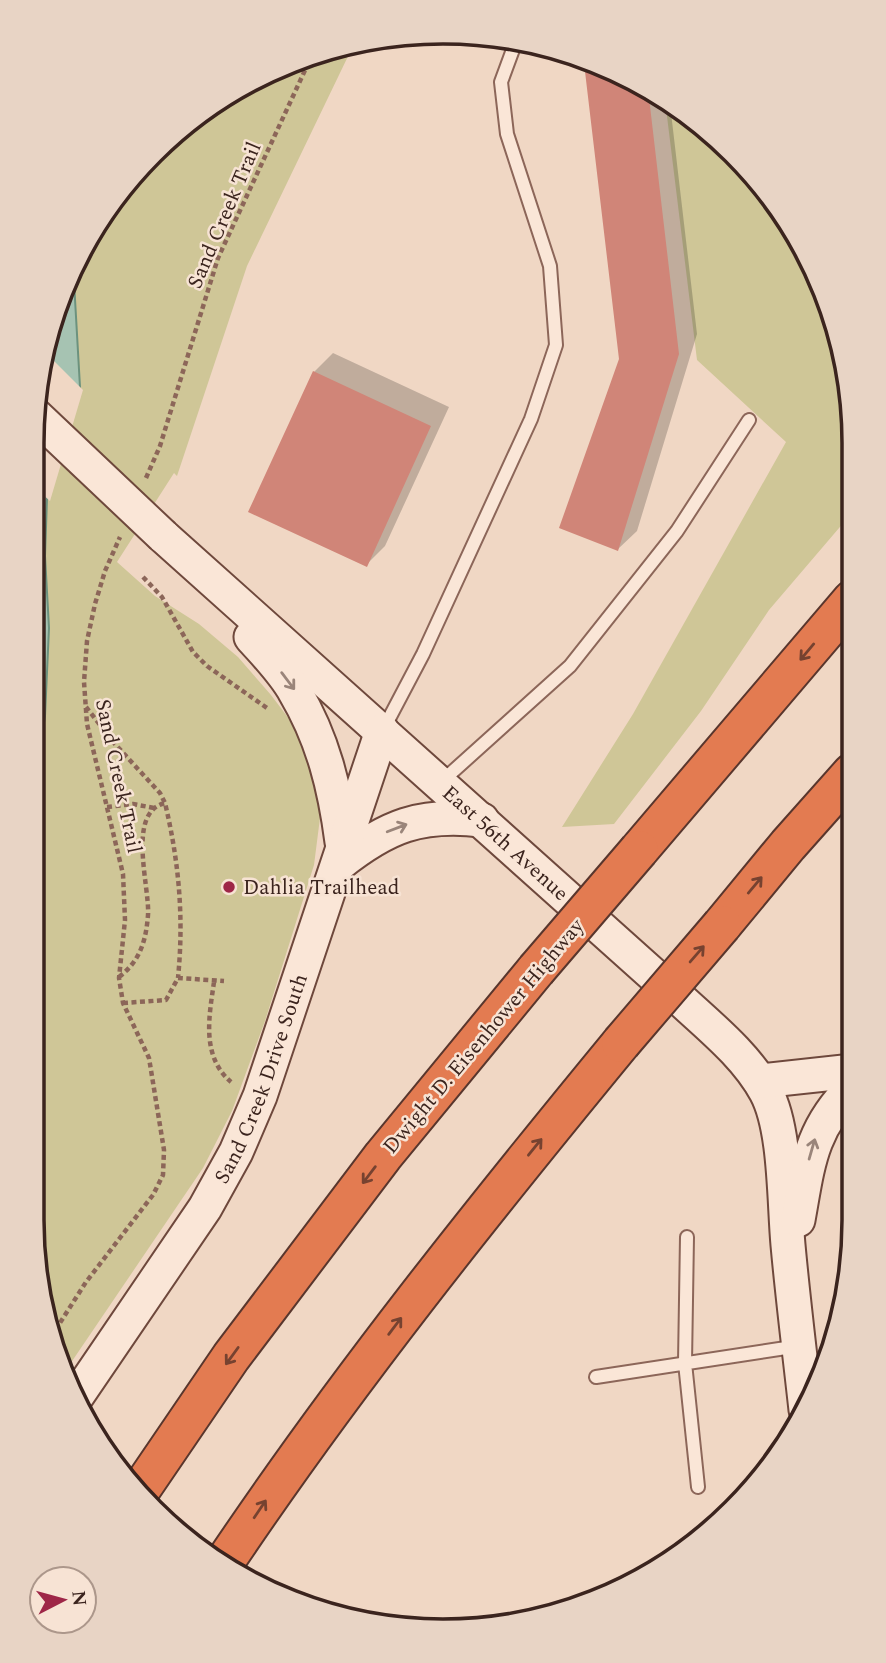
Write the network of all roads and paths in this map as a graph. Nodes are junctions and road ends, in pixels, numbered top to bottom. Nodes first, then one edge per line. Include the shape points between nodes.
1 (513, 50) edge
2 (306, 68) edge
3 (748, 420) dead end
4 (45, 424) edge
5 (143, 484) dead end
6 (121, 534) dead end
7 (163, 536) junction
8 (143, 576) dead end
9 (842, 612) edge
10 (86, 707) junction
11 (272, 712) dead end
12 (383, 730) junction
13 (440, 783) junction
14 (842, 784) edge
15 (165, 803) junction
16 (842, 804) edge
17 (107, 807) junction
18 (154, 808) junction
19 (482, 820) junction
20 (788, 845) junction
21 (341, 858) junction
22 (119, 978) junction
23 (178, 978) junction
24 (224, 981) dead end
25 (214, 982) junction
26 (123, 1003) junction
27 (842, 1072) edge
28 (760, 1081) junction
29 (239, 1087) dead end
30 (842, 1099) edge
31 (687, 1237) dead end
32 (790, 1264) junction
33 (58, 1326) edge
34 (799, 1346) junction
35 (685, 1363) junction
36 (596, 1377) dead end
37 (82, 1389) edge
38 (804, 1391) edge
39 (144, 1484) edge
40 (698, 1487) dead end
41 (228, 1557) edge

1 - 12 lane via 501,82 507,134 550,266 555,345 531,419
2 - 5 path, Sand Creek Trail via 218,258 160,446
3 - 13 lane via 677,531 570,666
4 - 7 main road, East 56th Avenue, bridge
6 - 10 path, Sand Creek Trail via 105,571 87,641
7 - 12 main road, East 56th Avenue
7 -> 21 main road via 295,691 326,756 338,812
8 - 11 path via 162,597 193,652
9 -> 39 highway, Dwight D. Eisenhower Highway, bridge via 383,1156 231,1357
10 - 15 path
10 - 17 path, Sand Creek Trail
12 - 13 main road, East 56th Avenue
12 - 21 main road, Sand Creek Drive South
13 - 19 main road, East 56th Avenue
14 - 20 highway
15 - 18 path
15 - 23 path via 181,895
16 - 20 highway
17 - 18 path via 133,804
17 - 22 path, Sand Creek Trail via 123,874 125,920
18 - 22 path via 143,837 148,895 145,933 132,967
21 -> 19 main road via 416,821
19 - 28 main road, East 56th Avenue via 716,1033
41 -> 20 highway, bridge via 280,1480 533,1150
21 - 37 main road, Sand Creek Drive South via 260,1096 236,1152 193,1227
22 - 26 path, Sand Creek Trail
23 - 25 path
23 - 26 path via 166,1000
24 - 25 path
25 - 29 path via 211,1050 217,1066
26 - 33 path, Sand Creek Trail via 149,1058 164,1150 163,1175
27 - 28 main road
28 - 32 main road, East 56th Avenue via 779,1142
32 -> 30 main road via 816,1136
31 - 35 lane
32 - 34 main road, East 56th Avenue
34 - 35 lane
34 - 38 main road, East 56th Avenue
35 - 36 lane
35 - 40 lane

